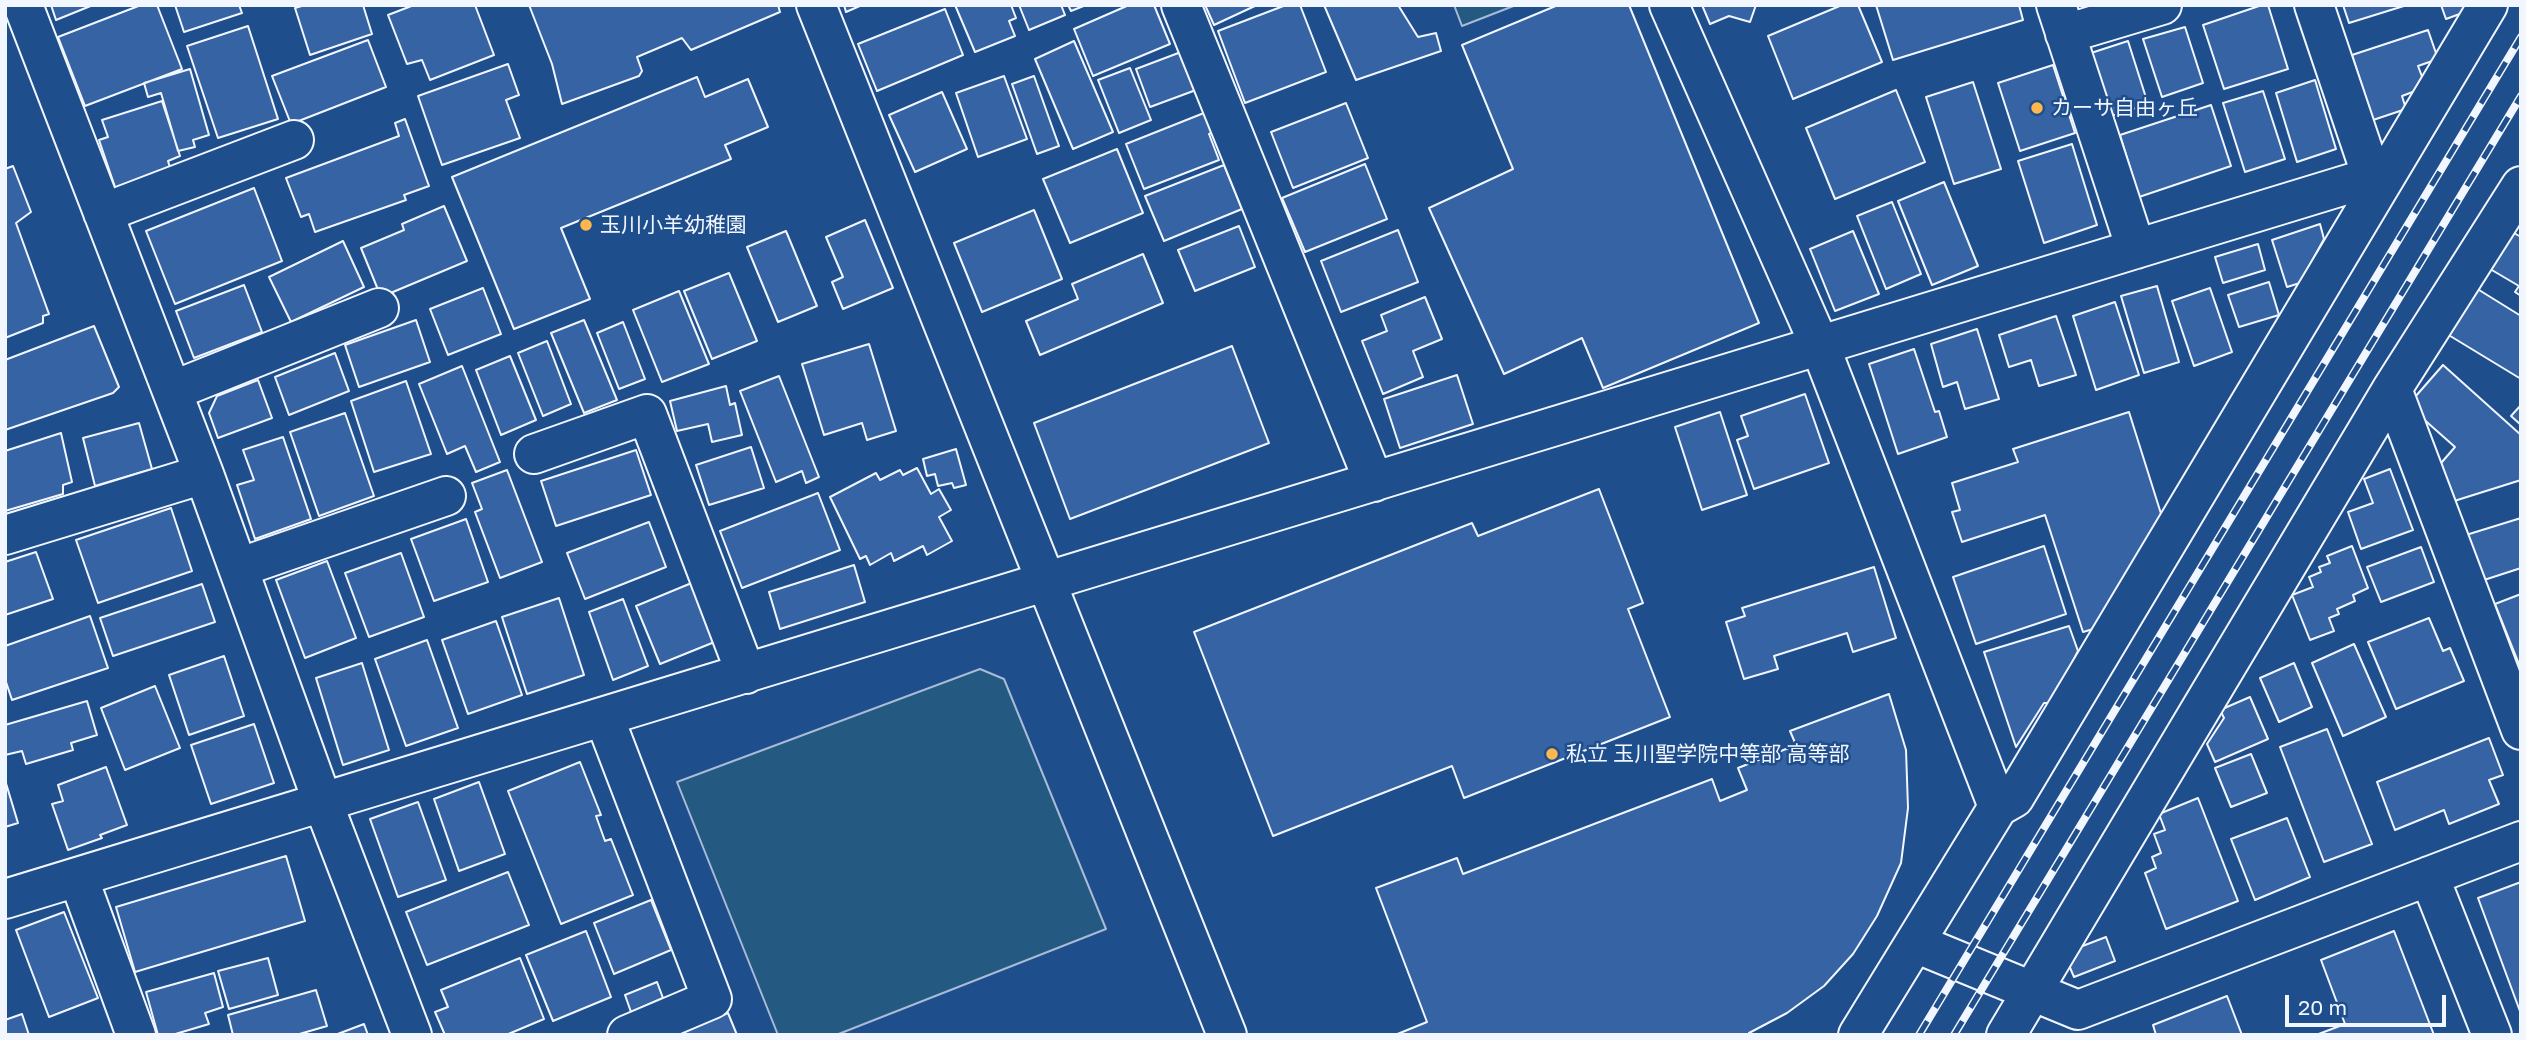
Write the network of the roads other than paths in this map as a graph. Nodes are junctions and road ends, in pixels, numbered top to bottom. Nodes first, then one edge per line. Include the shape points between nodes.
1 (23, 5) edge
2 (816, 5) edge
3 (1181, 5) edge
4 (1669, 5) edge
5 (2162, 5) edge
6 (2314, 5) edge
7 (2488, 5) edge
8 (2060, 20) edge
9 (294, 140) dead end
10 (2380, 175) junction
11 (2521, 186) edge
12 (103, 213) junction
13 (2136, 249) junction
14 (379, 308) dead end
15 (1820, 346) junction
16 (2392, 389) junction
17 (172, 391) junction
18 (534, 454) dead end
19 (204, 474) junction
20 (1374, 482) junction
21 (446, 496) dead end
22 (5, 535) edge
23 (238, 568) junction
24 (1045, 582) junction
25 (746, 674) junction
26 (604, 717) junction
27 (2521, 730) edge
28 (323, 803) junction
29 (1998, 807) junction
30 (2521, 841) edge
31 (2429, 876) junction
32 (78, 877) junction
33 (5, 899) edge
34 (1915, 943) junction
35 (2032, 991) junction
36 (2082, 1023) edge
37 (136, 1035) edge
38 (412, 1035) edge
39 (628, 1035) edge
40 (1227, 1035) edge
41 (1858, 1035) edge
42 (2006, 1035) edge
43 (2492, 1035) edge

1 - 12 street
2 - 24 street
3 - 20 street
4 - 15 street
5 - 8 street
6 - 10 street
7 - 10 street
8 - 13 street
9 - 12 street
10 - 13 street
10 - 29 street via 2014,798
11 - 16 street
12 - 17 street
13 - 15 street
14 - 17 street
15 - 20 street
15 - 29 street
16 - 27 street
16 - 35 street
17 - 19 street
18 - 25 street via 647,414
19 - 22 street
19 - 23 street
20 - 24 street
21 - 23 street
23 - 28 street
24 - 25 street
24 - 40 street
25 - 26 street
26 - 28 street
26 - 39 street via 712,999
28 - 32 street
28 - 38 street
29 - 34 street
30 - 31 street
31 - 36 street
31 - 43 street
32 - 33 street
32 - 37 street
34 - 35 street
34 - 41 street
35 - 36 street
35 - 42 street

